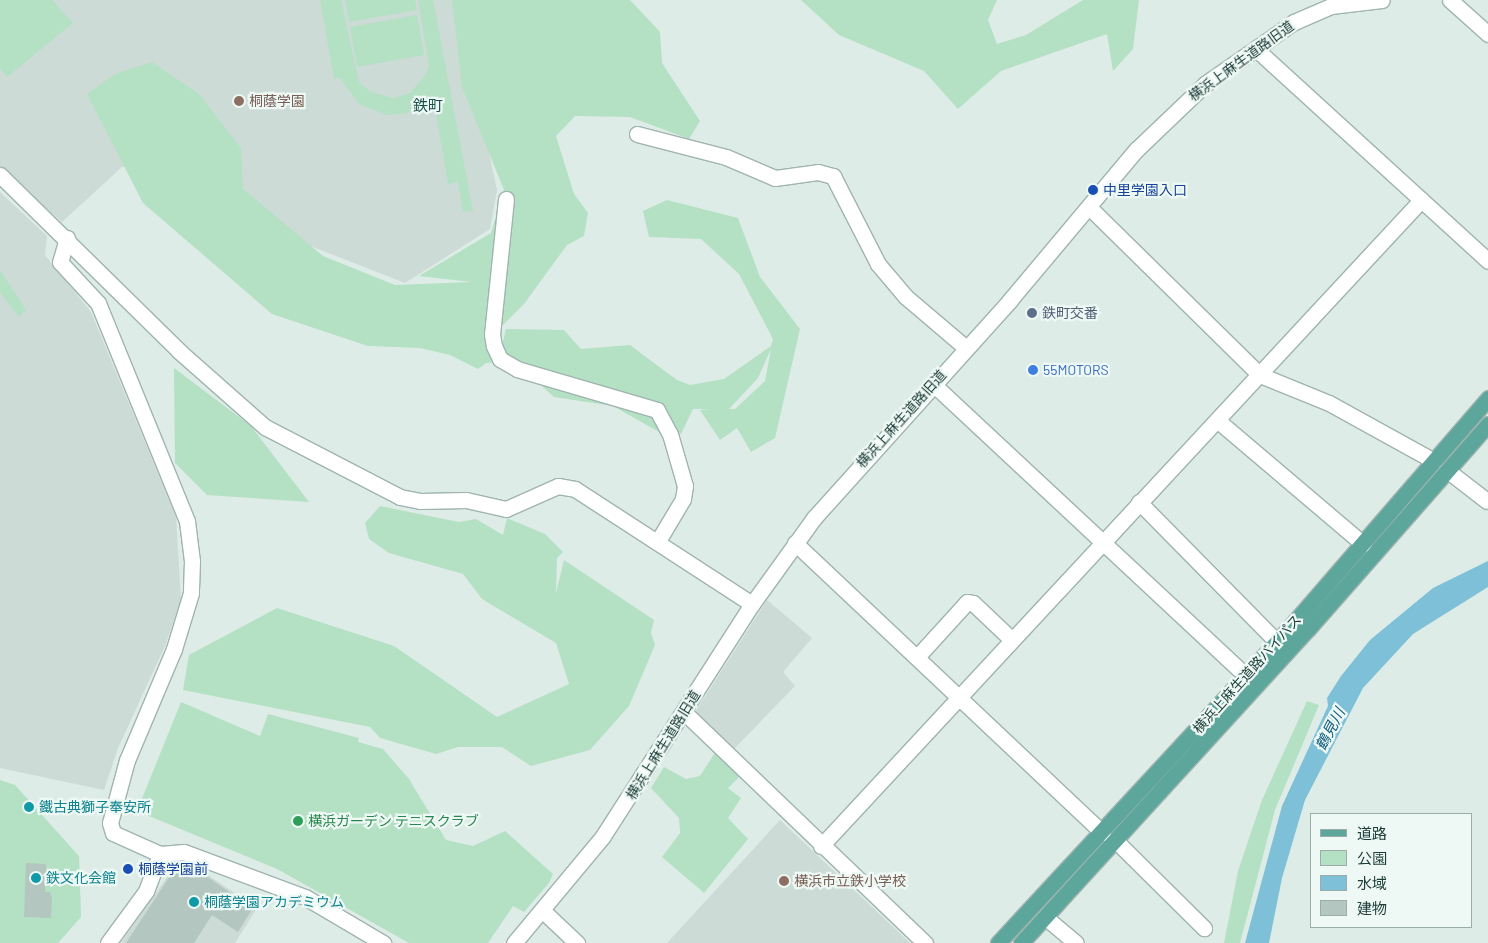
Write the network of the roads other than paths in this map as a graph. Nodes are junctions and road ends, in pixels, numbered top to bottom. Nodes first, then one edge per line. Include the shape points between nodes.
1 (1382, 0) edge
2 (1450, 0) edge
3 (1330, 3) edge
4 (1488, 34) edge
5 (1256, 49) junction
6 (637, 134) dead end
7 (0, 175) edge
8 (506, 199) dead end
9 (1421, 200) junction
10 (1090, 208) junction
11 (67, 238) junction
12 (1488, 261) edge
13 (966, 348) junction
14 (1260, 375) junction
15 (933, 384) junction
16 (1488, 398) edge
17 (1217, 420) junction
18 (1488, 424) edge
19 (1434, 461) junction
20 (1448, 470) junction
21 (1487, 501) dead end
22 (1139, 502) junction
23 (658, 541) junction
24 (1101, 541) junction
25 (795, 543) junction
26 (1363, 544) junction
27 (752, 604) junction
28 (1011, 639) junction
29 (1277, 642) junction
30 (918, 657) junction
31 (1246, 676) junction
32 (959, 695) junction
33 (684, 712) junction
34 (1102, 833) junction
35 (1116, 841) junction
36 (821, 846) junction
37 (160, 854) junction
38 (543, 911) junction
39 (1045, 917) junction
40 (1204, 928) dead end
41 (108, 943) edge
42 (383, 943) edge
43 (514, 943) edge
44 (577, 943) edge
45 (925, 943) edge
46 (998, 943) edge
47 (1021, 943) edge
48 (1076, 943) edge

1 - 3 street, 横浜上麻生道路旧道
2 - 4 street
3 - 5 street, 横浜上麻生道路旧道 via 1294,22
5 - 9 street
5 - 10 street, 横浜上麻生道路旧道 via 1205,84 1171,115 1136,150
6 - 13 street via 726,156 775,178 818,172 833,176 878,264 906,297
7 - 11 street
8 - 23 street via 494,346 500,359 517,369 657,410 670,434 685,486 683,500
9 - 12 street
9 - 14 street
10 - 13 street, 横浜上麻生道路旧道
10 - 14 street
11 - 23 street via 179,351 265,427 400,497 420,501 466,500 506,509 558,486 576,489
11 - 37 street via 60,262 98,303 187,521 191,593 174,649 146,708 127,760 110,824 116,837
13 - 15 street, 横浜上麻生道路旧道
14 - 17 street
14 - 19 street via 1329,403
15 - 24 street
15 - 25 street, 横浜上麻生道路旧道
16 - 19 main road, 横浜上麻生道路バイパス
17 - 22 street
17 - 26 street
18 - 20 main road, 横浜上麻生道路バイパス
19 - 26 main road, 横浜上麻生道路バイパス
20 - 21 street
20 - 35 main road, 横浜上麻生道路バイパス
22 - 24 street
22 - 29 street
23 - 27 street
24 - 28 street
24 - 31 street
25 - 27 street, 横浜上麻生道路旧道
25 - 30 street
26 - 29 main road, 横浜上麻生道路バイパス
27 - 33 street, 横浜上麻生道路旧道
28 - 30 street via 973,603 967,602
28 - 32 street
29 - 31 main road, 横浜上麻生道路バイパス
30 - 32 street
31 - 34 main road, 横浜上麻生道路バイパス
32 - 34 street
32 - 36 street
33 - 36 street
33 - 38 street, 横浜上麻生道路旧道 via 603,836
34 - 46 main road, 横浜上麻生道路バイパス
35 - 39 main road, 横浜上麻生道路バイパス
35 - 40 street
36 - 45 street
37 - 41 street via 146,891
37 - 42 street via 184,852 305,896
38 - 43 street, 横浜上麻生道路旧道
38 - 44 street
39 - 47 main road, 横浜上麻生道路バイパス
39 - 48 street

